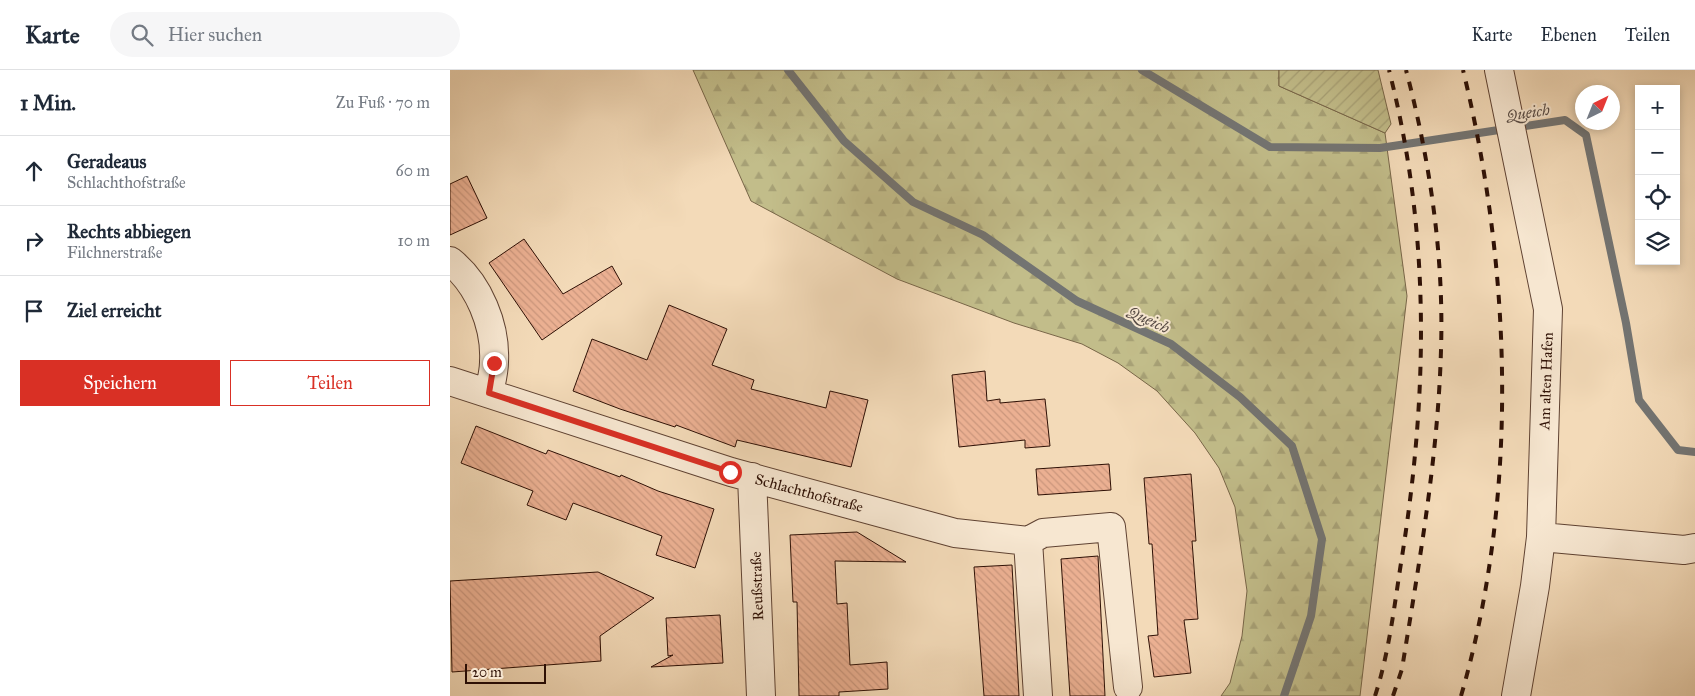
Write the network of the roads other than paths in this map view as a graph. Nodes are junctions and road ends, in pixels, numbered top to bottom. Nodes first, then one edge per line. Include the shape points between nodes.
1 (1498, 70) edge
2 (450, 261) edge
3 (450, 382) edge
4 (489, 393) junction
5 (752, 477) junction
6 (1540, 537) junction
7 (1028, 541) junction
8 (1695, 548) edge
9 (1128, 687) dead end
10 (761, 696) edge
11 (1038, 696) edge
12 (1516, 696) edge

1 - 6 street, Am alten Hafen via 1548,309
2 - 4 street via 482,302 493,333 494,363
3 - 4 street, Schlachthofstraße
4 - 5 street, Schlachthofstraße
5 - 7 street, Schlachthofstraße via 955,533
5 - 10 street, Reußstraße
6 - 8 street via 1684,550
6 - 12 street, Am alten Hafen
7 - 9 street, Schlachthofstraße via 1043,533 1111,527
7 - 11 street

